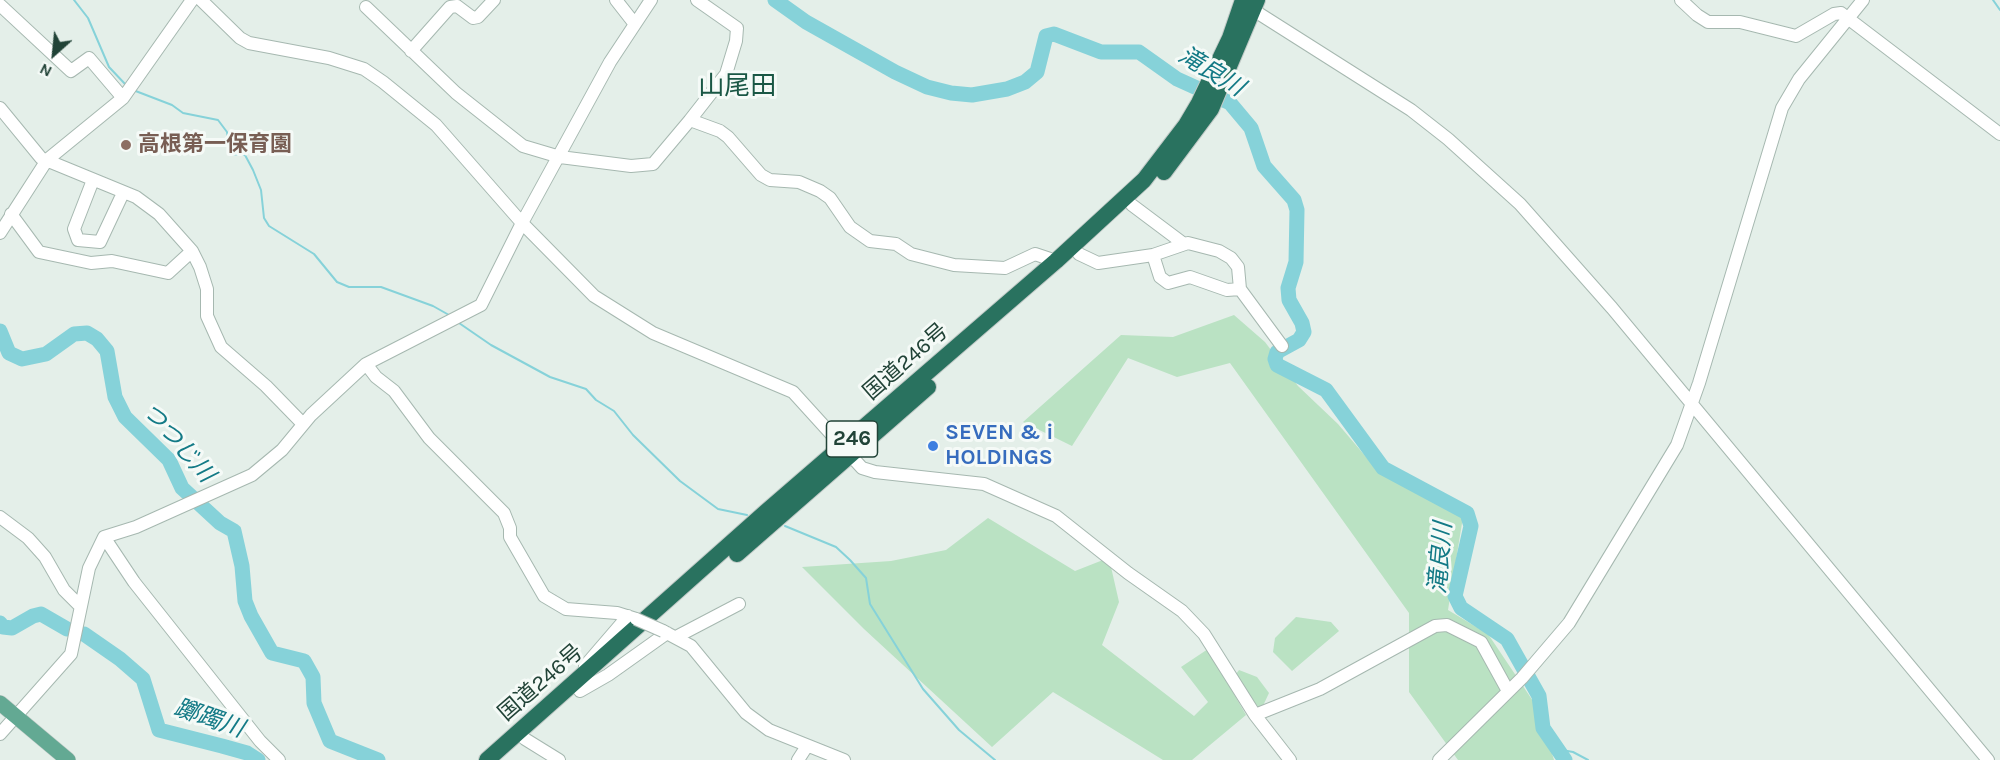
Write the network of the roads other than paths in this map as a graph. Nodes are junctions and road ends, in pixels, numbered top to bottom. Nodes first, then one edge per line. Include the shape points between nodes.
1 (192, 0) edge
2 (201, 0) edge
3 (494, 0) edge
4 (616, 0) edge
5 (651, 0) edge
6 (697, 0) edge
7 (1681, 0) edge
8 (1863, 0) edge
9 (1247, 2) edge
10 (0, 5) edge
11 (366, 6) dead end
12 (1849, 17) junction
13 (634, 23) junction
14 (411, 51) junction
15 (127, 92) junction
16 (1205, 106) junction
17 (0, 108) edge
18 (690, 120) junction
19 (2000, 134) edge
20 (560, 157) junction
21 (47, 160) junction
22 (93, 180) junction
23 (123, 193) junction
24 (1132, 205) junction
25 (11, 214) junction
26 (522, 223) junction
27 (0, 233) edge
28 (1184, 244) junction
29 (192, 251) junction
30 (1079, 254) junction
31 (1153, 255) junction
32 (1056, 261) junction
33 (1240, 289) junction
34 (1282, 346) dead end
35 (366, 364) junction
36 (1693, 404) junction
37 (303, 424) junction
38 (845, 453) junction
39 (0, 517) edge
40 (104, 537) junction
41 (739, 604) dead end
42 (80, 606) junction
43 (632, 617) junction
44 (669, 634) junction
45 (581, 684) junction
46 (1508, 691) junction
47 (0, 703) edge
48 (1255, 715) junction
49 (16, 716) junction
50 (0, 734) edge
51 (525, 739) junction
52 (807, 746) junction
53 (68, 760) edge
54 (279, 760) edge
55 (487, 760) edge
56 (501, 760) edge
57 (559, 760) edge
58 (798, 760) edge
59 (844, 760) edge
60 (1290, 760) edge
61 (1439, 760) edge
62 (1988, 760) edge

1 - 15 street
2 - 26 street via 249,44 329,58 364,69 383,82 436,125
3 - 14 street via 473,18 457,6 450,7
4 - 13 street
5 - 13 street
6 - 18 street via 736,28 736,41 726,74
7 - 12 street via 1708,21 1740,22 1796,36 1834,14
8 - 12 street
9 - 16 highway, 国道246号 / 246
9 - 36 street via 1387,93 1484,170 1561,247
10 - 15 street via 71,71 89,57
11 - 14 street
12 - 19 street
12 - 36 street via 1799,79 1782,108
13 - 20 street
14 - 20 street via 468,104 523,146
15 - 21 street
16 - 24 highway, 国道246号 / 246 via 1181,152
16 - 32 highway, 国道246号 / 246 via 1144,180
17 - 21 street via 41,158
18 - 20 street via 653,164 631,166
18 - 32 street via 728,137 770,180 799,182 820,191 830,198 850,227 870,241 897,244 911,254 954,265 1005,268 1035,254
20 - 26 street
21 - 22 street
21 - 25 street
22 - 23 street
22 - 23 street via 74,229 78,240 100,242
23 - 29 street via 136,197 159,214
24 - 28 street
24 - 30 highway, 国道246号 / 246
25 - 27 street
25 - 29 street via 39,252 92,263 112,261 168,273
26 - 35 street via 481,305
26 - 38 street via 584,288 631,321 793,392
28 - 31 street
28 - 33 street via 1219,250 1232,258 1238,267
29 - 37 street via 207,289 207,316 221,347
30 - 31 street via 1098,263
30 - 38 highway, 国道246号 / 246
31 - 33 street via 1161,277 1168,283 1190,277 1227,290
32 - 38 highway, 国道246号 / 246
33 - 34 street
35 - 37 street
35 - 43 street via 394,391 429,438 504,513 510,537 544,596 566,609
36 - 46 street via 1677,445 1569,623
36 - 62 street
37 - 40 street via 282,450 252,475 136,527
38 - 45 highway, 国道246号 / 246
38 - 48 street via 862,468 875,472 984,484 1056,516 1182,611 1203,634
39 - 42 street via 28,538
40 - 42 street via 89,568
40 - 54 street via 134,582
41 - 44 street
42 - 49 street via 71,654
43 - 44 street, bridge
43 - 45 street via 584,667
44 - 45 street via 608,675
44 - 52 street via 691,646 746,713 769,730
45 - 51 highway, 国道246号 / 246
45 - 55 highway, 国道246号 / 246
46 - 48 street via 1481,642 1468,633 1435,626 1320,689
46 - 61 street
47 - 49 main road
48 - 60 street
49 - 50 street
49 - 53 main road
51 - 56 highway, 国道246号 / 246
51 - 57 street
52 - 58 street
52 - 59 street

